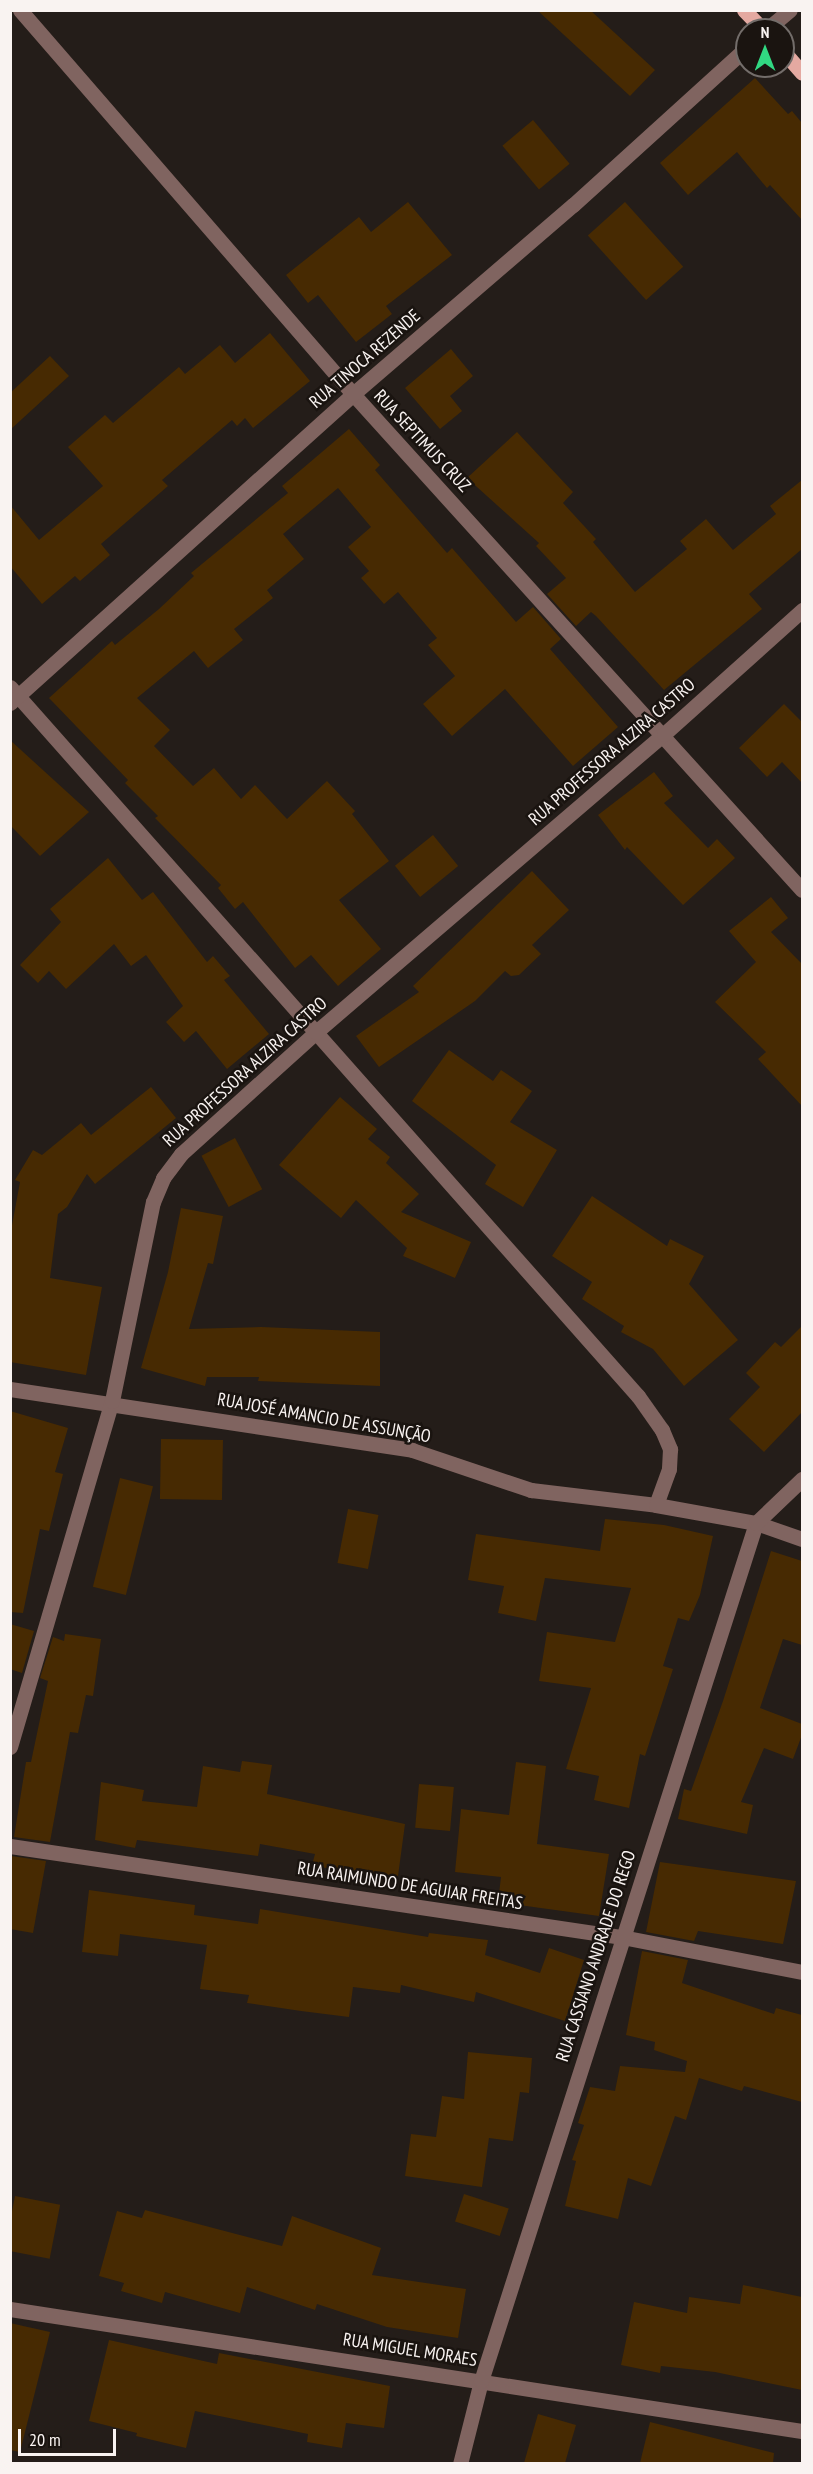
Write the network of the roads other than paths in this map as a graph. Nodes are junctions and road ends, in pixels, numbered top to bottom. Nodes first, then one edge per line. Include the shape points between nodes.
1 (20, 10) edge
2 (735, 58) edge
3 (352, 394) junction
4 (802, 610) edge
5 (13, 696) edge
6 (664, 734) junction
7 (802, 890) edge
8 (316, 1032) junction
9 (10, 1389) edge
10 (112, 1401) junction
11 (802, 1479) edge
12 (656, 1505) junction
13 (756, 1523) junction
14 (802, 1539) edge
15 (10, 1747) edge
16 (10, 1846) edge
17 (622, 1937) junction
18 (802, 1972) edge
19 (10, 2309) edge
20 (481, 2381) junction
21 (802, 2431) edge
22 (460, 2463) edge

1 - 3 street, RUA SEPTIMUS CRUZ
2 - 3 street, RUA TINOCA REZENDE via 573,206
3 - 5 street, RUA TINOCA REZENDE
3 - 6 street, RUA SEPTIMUS CRUZ
4 - 6 street, RUA PROFESSORA ALZIRA CASTRO
5 - 8 street
6 - 7 street, RUA SEPTIMUS CRUZ
6 - 8 street, RUA PROFESSORA ALZIRA CASTRO
8 - 10 street, RUA PROFESSORA ALZIRA CASTRO via 181,1154 163,1178 153,1202
8 - 12 street via 656,1421 667,1438 671,1456
9 - 10 street, RUA JOSÉ AMANCIO DE ASSUNÇÃO
10 - 12 street, RUA JOSÉ AMANCIO DE ASSUNÇÃO via 412,1450 531,1490
10 - 15 street, RUA PROFESSORA ALZIRA CASTRO
11 - 13 street, RUA CASSIANO ANDRADE DO REGO
12 - 13 street, RUA JOSÉ AMANCIO DE ASSUNÇÃO
13 - 14 street, RUA JOSÉ AMANCIO DE ASSUNÇÃO
13 - 17 street, RUA CASSIANO ANDRADE DO REGO
16 - 17 street, RUA RAIMUNDO DE AGUIAR FREITAS
17 - 18 street, RUA RAIMUNDO DE AGUIAR FREITAS
17 - 20 street, RUA CASSIANO ANDRADE DO REGO
19 - 20 street, RUA MIGUEL MORAES
20 - 21 street, RUA MIGUEL MORAES
20 - 22 street, RUA CASSIANO ANDRADE DO REGO

